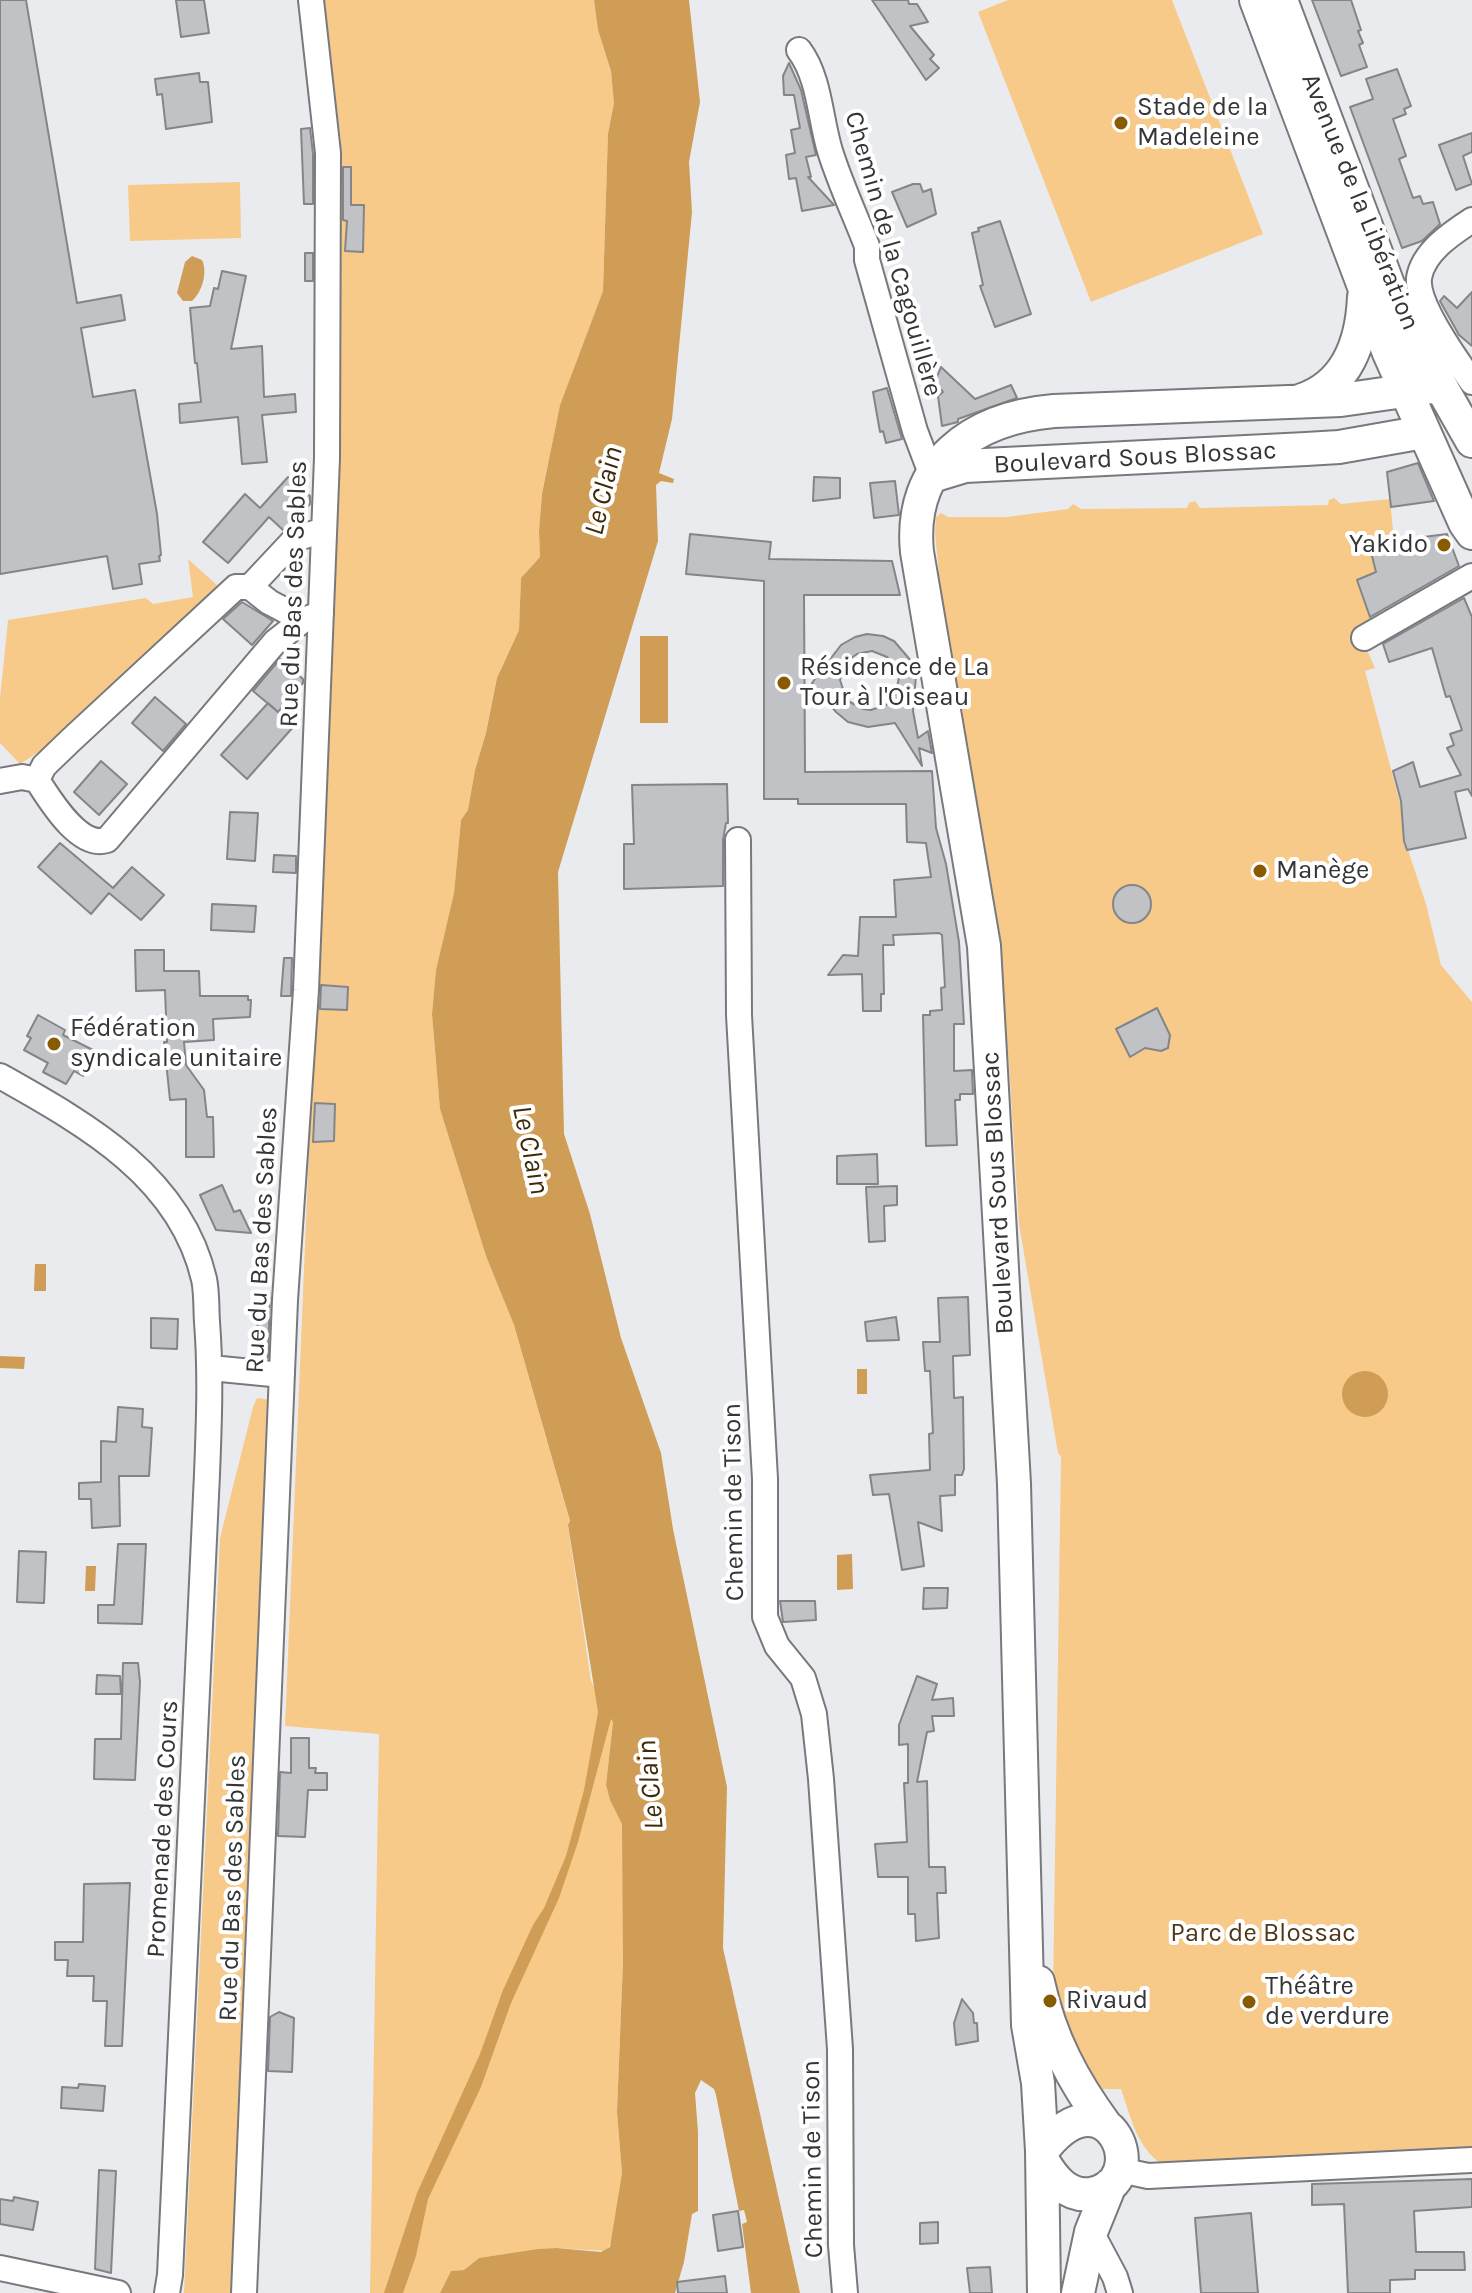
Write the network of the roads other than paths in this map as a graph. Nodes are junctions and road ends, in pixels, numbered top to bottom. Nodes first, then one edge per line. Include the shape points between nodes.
1 (311, 0) edge
2 (1256, 0) edge
3 (1281, 0) edge
4 (799, 50) dead end
5 (1472, 220) edge
6 (1365, 291) junction
7 (1459, 380) edge
8 (1299, 401) junction
9 (1414, 409) junction
10 (1472, 441) edge
11 (932, 476) junction
12 (1470, 523) edge
13 (324, 530) junction
14 (1472, 555) edge
15 (1472, 576) edge
16 (250, 587) junction
17 (312, 617) junction
18 (1364, 638) dead end
19 (37, 780) junction
20 (0, 781) edge
21 (738, 840) dead end
22 (0, 1076) edge
23 (211, 1368) junction
24 (282, 1375) junction
25 (1027, 1919) junction
26 (1106, 2126) junction
27 (1042, 2156) junction
28 (1472, 2160) edge
29 (1115, 2178) junction
30 (1078, 2194) junction
31 (1091, 2232) junction
32 (0, 2268) edge
33 (118, 2293) edge
34 (167, 2293) edge
35 (244, 2293) edge
36 (845, 2293) edge
37 (1044, 2293) edge
38 (1078, 2293) edge
39 (1120, 2293) edge

1 - 13 street, Rue du Bas des Sables via 328,153
2 - 6 main road, Avenue de la Libération
3 - 7 main road, Avenue de la Libération via 1398,311
4 - 11 street, Chemin de la Cagouillère via 829,149 867,246 915,431
5 - 7 street via 1443,239 1419,278 1422,301
6 - 8 main road, Boulevard Sous Blossac via 1360,338 1352,358 1324,390
6 - 9 main road, Avenue de la Libération
7 - 9 main road, Boulevard Sous Blossac
7 - 10 main road, Avenue de la Libération
8 - 9 main road, Boulevard Sous Blossac
8 - 11 main road, Boulevard Sous Blossac via 1020,415 965,440
9 - 11 main road, Boulevard Sous Blossac via 1339,447 965,466
9 - 12 main road, Avenue de la Libération
11 - 25 main road, Boulevard Sous Blossac via 920,499 915,534 984,946 1014,1484
12 - 14 street
13 - 16 street via 295,539
13 - 17 street, Rue du Bas des Sables
15 - 18 street
16 - 17 street
16 - 19 street via 236,587 220,601 44,766
17 - 19 street via 275,642 107,840 89,838 63,818
17 - 24 street, Rue du Bas des Sables via 306,990
19 - 20 street
21 - 36 street, Chemin de Tison via 739,1015 765,1479 765,1617 777,1646 803,1678 814,1714 840,2049
22 - 23 street, Promenade des Cours via 127,1156 176,1213 205,1283
23 - 24 street
23 - 34 street, Promenade des Cours
24 - 35 street, Rue du Bas des Sables
25 - 26 main road, Boulevard Sous Blossac via 1040,1990 1059,2048 1074,2081
25 - 27 main road, Boulevard Sous Blossac via 1028,2025
26 - 27 main road via 1088,2120 1070,2123 1051,2139
26 - 29 main road, Boulevard Sous Blossac via 1121,2145 1123,2158
27 - 30 main road via 1061,2186
27 - 37 main road, Boulevard Sous Blossac
28 - 29 street
29 - 30 main road via 1098,2192
29 - 31 main road
30 - 31 main road
31 - 38 main road
31 - 39 street
32 - 33 street

